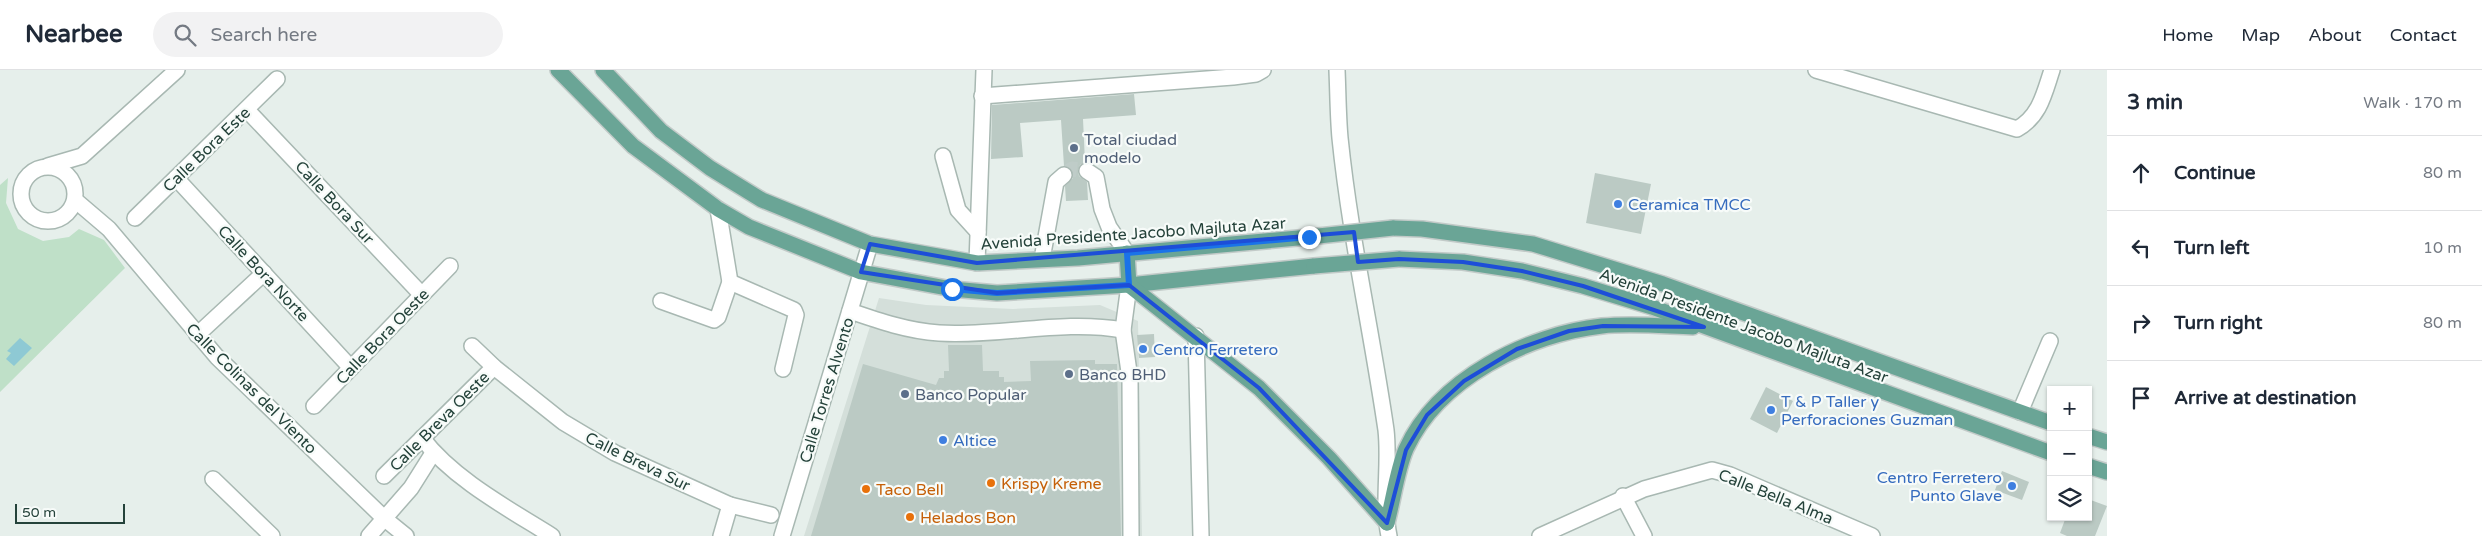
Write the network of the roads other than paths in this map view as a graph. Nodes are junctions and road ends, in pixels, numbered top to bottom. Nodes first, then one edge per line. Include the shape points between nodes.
1 (177, 70) edge
2 (558, 70) edge
3 (603, 70) edge
4 (984, 70) edge
5 (1262, 70) edge
6 (1337, 70) edge
7 (1816, 70) edge
8 (2052, 70) edge
9 (277, 79) dead end
10 (982, 96) junction
11 (247, 110) junction
12 (82, 156) junction
13 (943, 156) dead end
14 (48, 166) junction
15 (1087, 171) dead end
16 (1064, 175) dead end
17 (176, 178) junction
18 (72, 182) junction
19 (75, 200) junction
20 (718, 209) junction
21 (66, 214) junction
22 (135, 218) dead end
23 (109, 229) junction
24 (978, 232) junction
25 (870, 244) junction
26 (1127, 253) junction
27 (1042, 259) junction
28 (977, 262) junction
29 (450, 266) dead end
30 (861, 272) junction
31 (264, 273) junction
32 (730, 282) junction
33 (1129, 285) junction
34 (422, 295) junction
35 (661, 301) dead end
36 (850, 310) junction
37 (1704, 327) junction
38 (1123, 330) junction
39 (197, 335) junction
40 (1196, 336) junction
41 (2050, 341) dead end
42 (472, 346) dead end
43 (494, 367) junction
44 (351, 368) junction
45 (783, 370) dead end
46 (314, 406) dead end
47 (2020, 412) junction
48 (2047, 422) edge
49 (2092, 437) edge
50 (422, 438) junction
51 (2107, 442) edge
52 (2047, 452) edge
53 (433, 453) junction
54 (2092, 467) edge
55 (2107, 472) edge
56 (384, 476) dead end
57 (213, 479) dead end
58 (1623, 496) junction
59 (730, 505) junction
60 (770, 515) dead end
61 (385, 519) junction
62 (1388, 530) edge
63 (272, 536) edge
64 (369, 536) edge
65 (406, 536) edge
66 (552, 536) edge
67 (720, 536) edge
68 (782, 536) edge
69 (1131, 536) edge
70 (1201, 536) edge
71 (1540, 536) edge
72 (1644, 536) edge
73 (1872, 536) edge

1 - 12 street
2 - 20 main road, Avenida Presidente Jacobo Majluta Azar via 633,146
3 - 25 main road, Avenida Presidente Jacobo Majluta Azar via 661,131 710,168 762,200
4 - 10 street
5 - 10 street via 1233,77
6 - 62 street via 1340,138 1386,432
7 - 8 street via 2017,129 2030,122 2038,109
9 - 11 street, Calle Bora Este
10 - 24 street
11 - 17 street, Calle Bora Este
11 - 34 street, Calle Bora Sur
12 - 14 street
12 - 18 street
13 - 24 street via 958,210
14 - 18 street via 58,168
14 - 21 street via 33,171 23,183 22,203 36,219 57,220
15 - 26 street via 1096,177 1102,209
16 - 27 street via 1056,182
17 - 22 street, Calle Bora Este
17 - 31 street, Calle Bora Norte
18 - 19 street
19 - 21 street
19 - 23 street, Calle Colinas del Viento
20 - 30 main road, Avenida Presidente Jacobo Majluta Azar via 749,228
20 - 32 street
21 - 23 street
23 - 39 street, Calle Colinas del Viento
24 - 28 street
25 - 28 main road, Avenida Presidente Jacobo Majluta Azar
25 - 30 street, Calle Torres Alvento
26 - 27 main road, Avenida Presidente Jacobo Majluta Azar
26 - 33 main road
26 - 47 main road, Avenida Presidente Jacobo Majluta Azar, bridge via 1393,228 1533,244 1663,284
27 - 28 main road, Avenida Presidente Jacobo Majluta Azar
29 - 34 street, Calle Bora Oeste
30 - 33 main road, Avenida Presidente Jacobo Majluta Azar via 952,289 997,293
30 - 36 street, Calle Torres Alvento
31 - 39 street
31 - 44 street, Calle Bora Norte
32 - 35 street via 718,317 714,320
32 - 45 street via 794,310 796,315
33 - 37 main road, Avenida Presidente Jacobo Majluta Azar, bridge via 1399,259 1463,262 1522,271 1584,286
33 - 38 street
33 - 40 main road
34 - 44 street, Calle Bora Oeste
36 - 38 street via 884,323 940,333 1081,325
36 - 68 street, Calle Torres Alvento
37 - 52 main road, Avenida Presidente Jacobo Majluta Azar
37 - 62 main road via 1603,326 1570,331 1517,349 1464,381 1427,415 1406,450
38 - 69 street via 1130,379
39 - 61 street, Calle Colinas del Viento
40 - 62 main road via 1289,417
40 - 70 street
41 - 47 street
42 - 43 street, Calle Breva Sur
43 - 50 street, Calle Breva Oeste
43 - 59 street, Calle Breva Sur via 563,422 615,453
44 - 46 street, Calle Bora Oeste
47 - 48 main road, Avenida Presidente Jacobo Majluta Azar
49 - 51 main road
50 - 53 street
50 - 56 street, Calle Breva Oeste
53 - 61 street via 411,488
53 - 66 street via 496,501
54 - 55 main road
57 - 63 street
58 - 71 street, Calle Bella Alma
58 - 72 street
58 - 73 street, Calle Bella Alma via 1712,470
59 - 60 street, Calle Breva Sur
59 - 67 street
61 - 64 street
61 - 65 street, Calle Colinas del Viento

